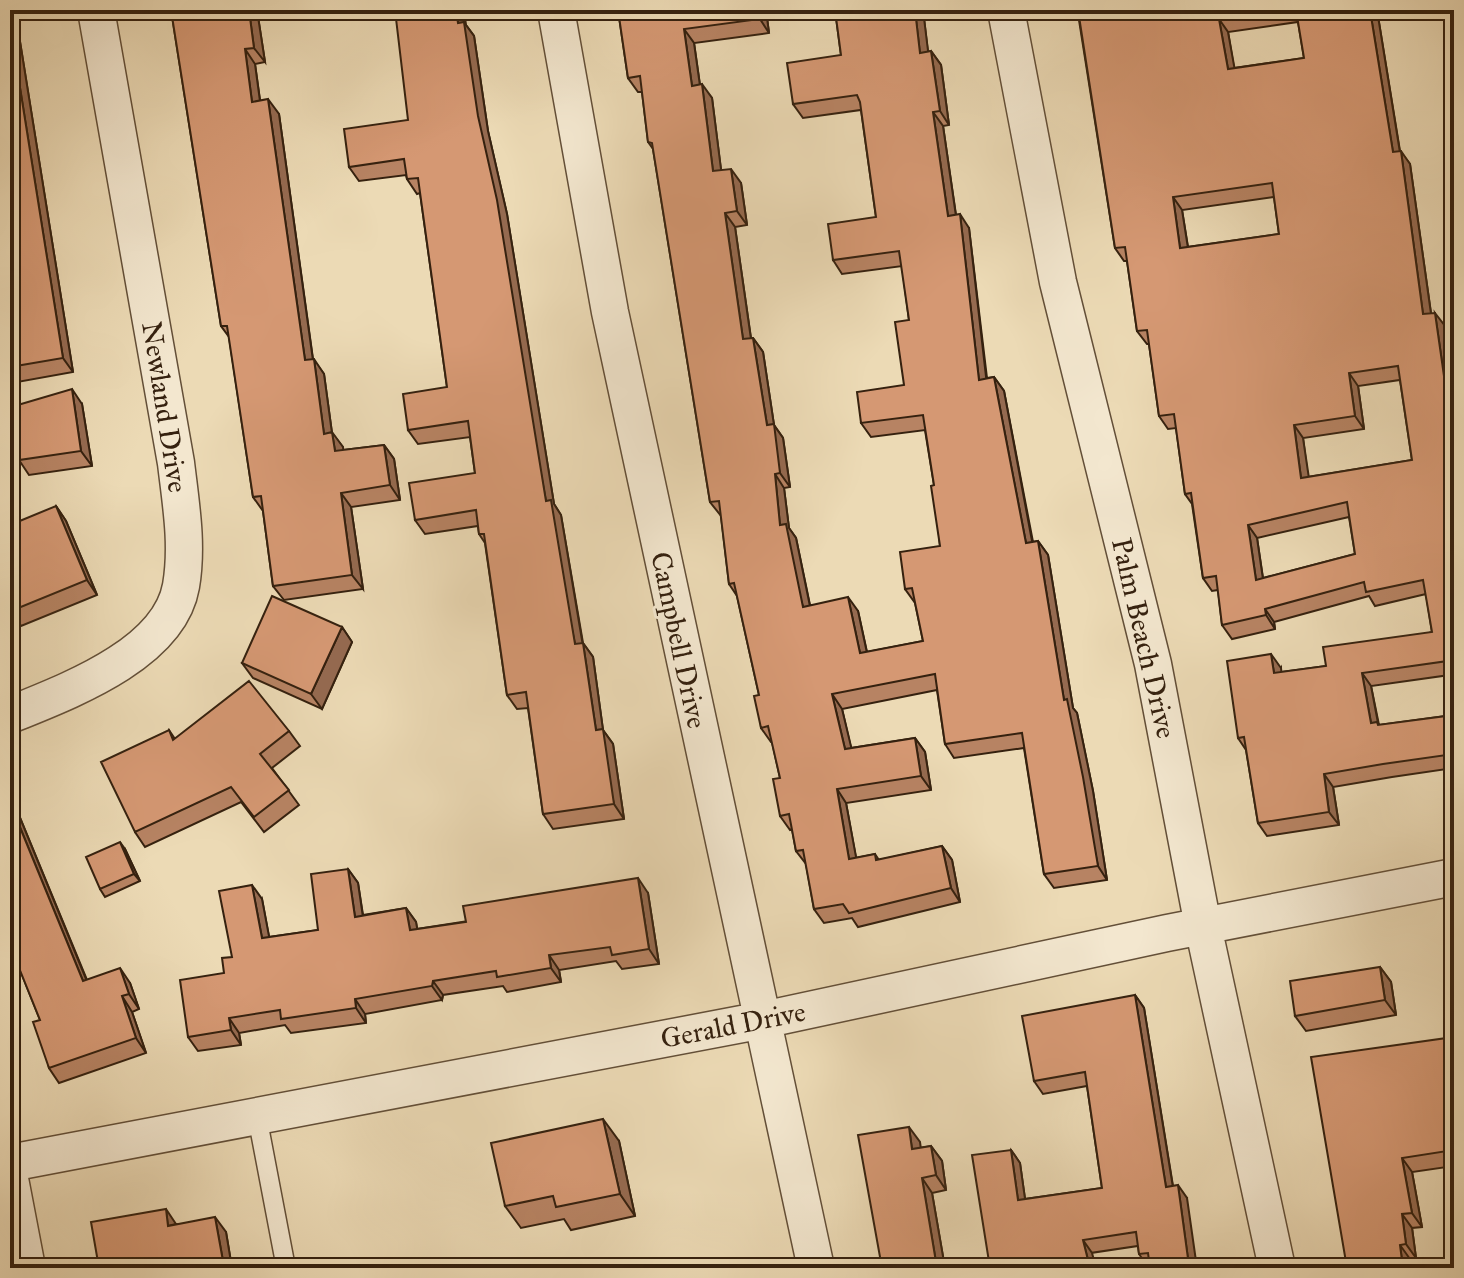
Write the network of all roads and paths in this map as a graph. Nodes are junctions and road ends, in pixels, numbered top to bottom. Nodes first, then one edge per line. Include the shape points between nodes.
1 (96, 10) edge
2 (556, 10) edge
3 (1006, 10) edge
4 (10, 715) edge
5 (1454, 877) edge
6 (1203, 926) junction
7 (763, 1020) junction
8 (257, 1116) junction
9 (10, 1163) edge
10 (10, 1179) edge
11 (27, 1268) edge
12 (286, 1268) edge
13 (816, 1268) edge
14 (1277, 1268) edge

1 - 4 street, Newland Drive via 176,463 185,538 181,590 134,656
2 - 7 street, Campbell Drive via 610,312
3 - 6 street, Palm Beach Drive via 1058,282 1153,664
5 - 6 street, Gerald Drive
6 - 7 street, Gerald Drive
6 - 14 street, Palm Beach Drive
7 - 8 street, Gerald Drive
7 - 13 street, Campbell Drive
8 - 9 street, Gerald Drive
8 - 12 lane
10 - 11 street

